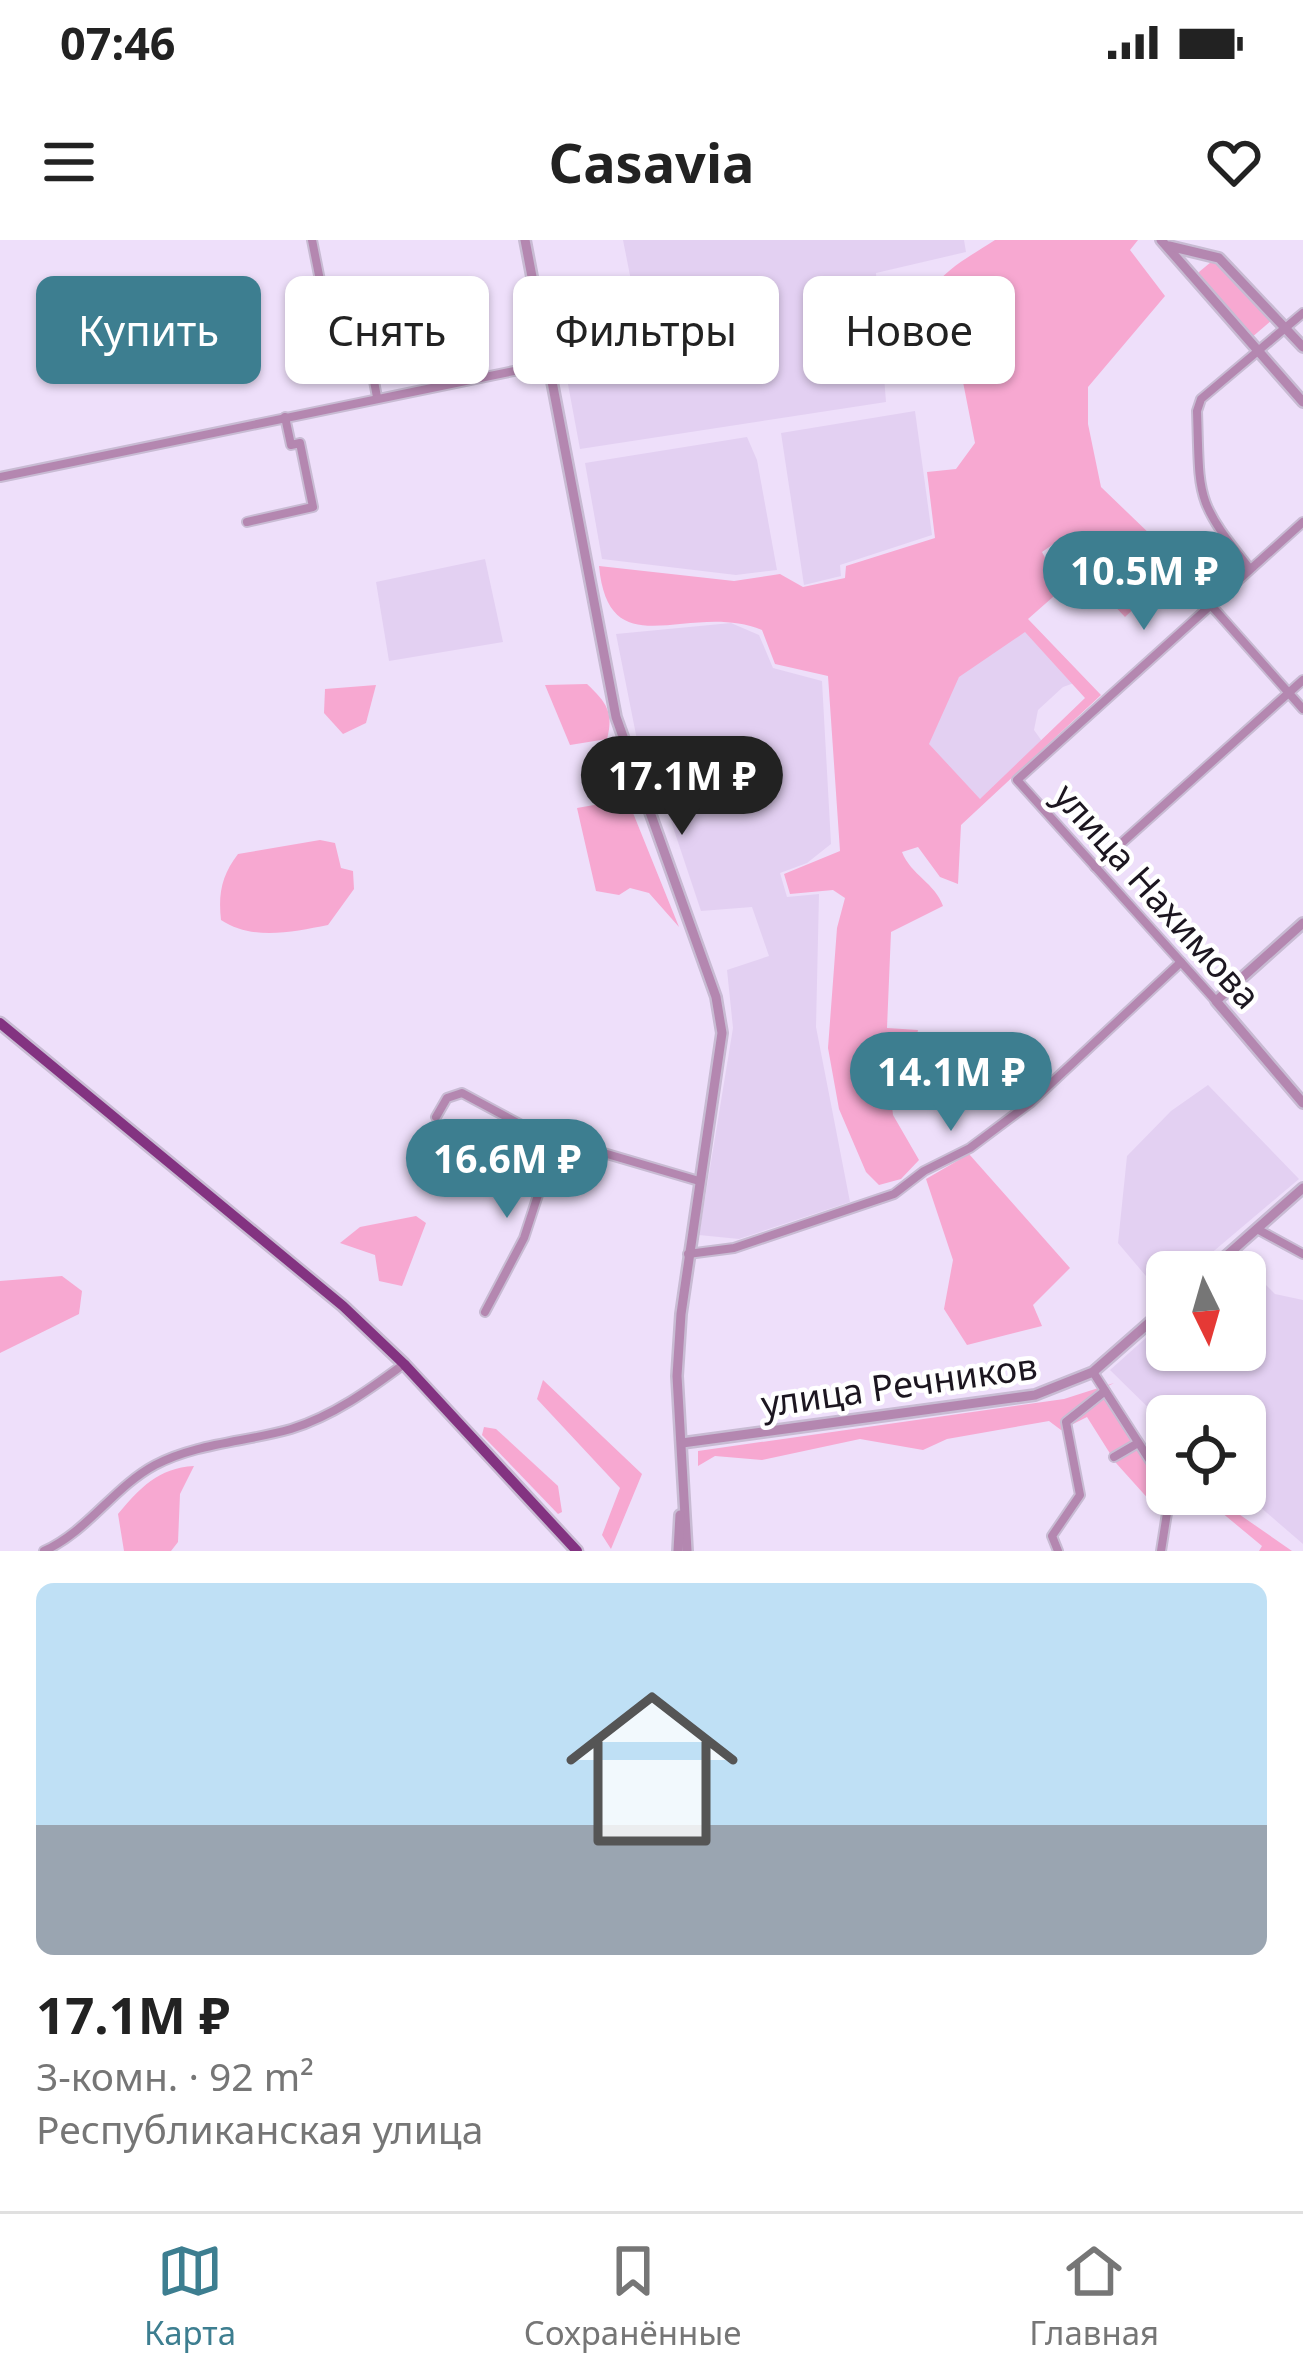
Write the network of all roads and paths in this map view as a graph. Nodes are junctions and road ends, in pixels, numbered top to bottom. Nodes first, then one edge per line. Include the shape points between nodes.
1 (312, 240) edge
2 (525, 240) edge
3 (1166, 241) edge
4 (532, 276) edge
5 (1303, 313) edge
6 (1285, 327) junction
7 (1303, 347) edge
8 (1257, 351) junction
9 (513, 371) edge
10 (552, 384) edge
11 (377, 397) junction
12 (1303, 402) edge
13 (286, 417) junction
14 (0, 477) edge
15 (247, 522) dead end
16 (1303, 522) edge
17 (1250, 568) junction
18 (1209, 603) junction
19 (1303, 680) edge
20 (1288, 692) junction
21 (1303, 709) edge
22 (1095, 867) junction
23 (1303, 923) edge
24 (1181, 962) junction
25 (1216, 1001) junction
26 (0, 1023) edge
27 (1303, 1103) edge
28 (436, 1117) dead end
29 (555, 1143) junction
30 (699, 1181) junction
31 (1303, 1188) edge
32 (1257, 1229) junction
33 (1232, 1251) edge
34 (686, 1254) junction
35 (1303, 1254) edge
36 (485, 1312) dead end
37 (1146, 1325) edge
38 (404, 1364) junction
39 (1093, 1372) junction
40 (1105, 1391) junction
41 (682, 1443) junction
42 (1138, 1443) junction
43 (1114, 1456) dead end
44 (1146, 1456) edge
45 (683, 1492) junction
46 (1169, 1515) edge
47 (1157, 1549) edge
48 (576, 1550) edge
49 (44, 1551) edge
50 (678, 1551) edge
51 (688, 1551) edge
52 (1058, 1551) edge

1 - 11 street via 335,361 369,355
2 - 4 street
3 - 6 street via 1219,258
3 - 8 street
5 - 6 street
6 - 7 street
6 - 8 street
8 - 12 street
8 - 17 street via 1197,411 1204,508
9 - 11 street
10 - 30 street via 616,717 716,997 719,1071
11 - 13 street
13 - 14 street
13 - 15 street via 313,507
16 - 17 street
17 - 18 street
18 - 20 street
18 - 22 street, улица Нахимова via 1017,780
19 - 20 street
20 - 21 street
20 - 22 street
22 - 24 street, улица Нахимова
23 - 25 street
24 - 25 street, улица Нахимова
24 - 34 street via 1030,1103 894,1194 734,1248
25 - 27 street, улица Нахимова
26 - 38 main road
28 - 29 street via 447,1098 462,1093
29 - 30 street
29 - 36 street via 524,1238
30 - 34 street
31 - 32 street
32 - 33 street
32 - 35 street
34 - 41 street via 677,1376
37 - 39 street, улица Речников
38 - 48 main road
38 - 49 street via 358,1399 293,1428 153,1466
39 - 40 street
39 - 41 street, улица Речников via 1035,1395
40 - 42 street
40 - 52 street via 1063,1431 1080,1495 1052,1537
41 - 45 street
42 - 43 street
42 - 44 street
45 - 50 street
45 - 51 street
46 - 47 street

